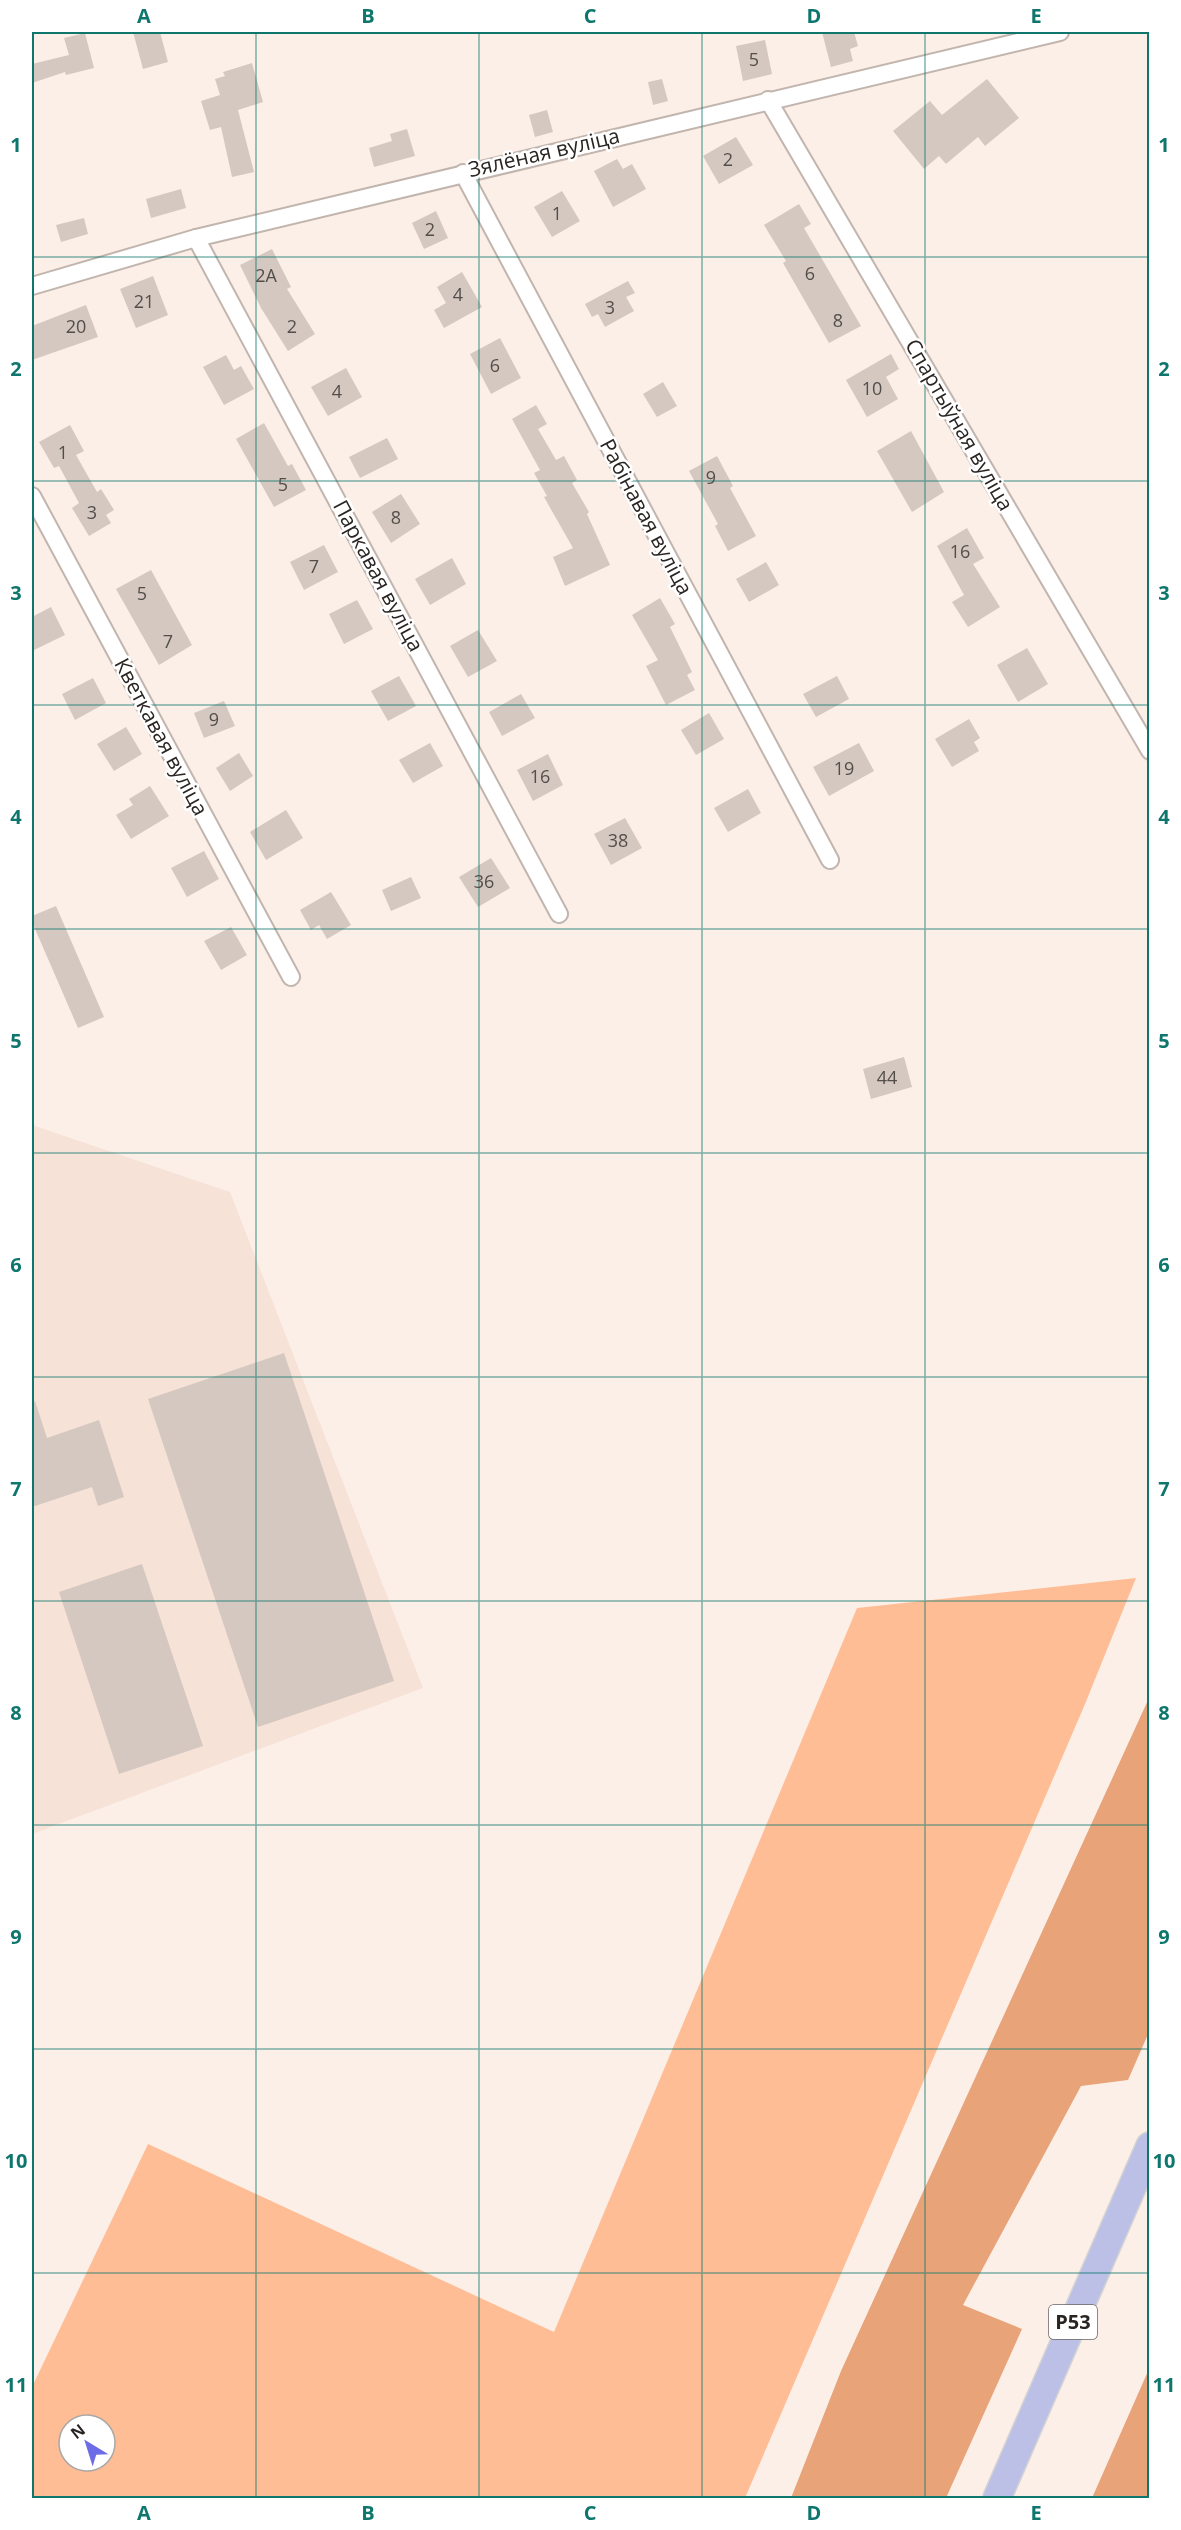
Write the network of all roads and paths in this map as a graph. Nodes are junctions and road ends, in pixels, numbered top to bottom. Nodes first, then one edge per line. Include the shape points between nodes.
1 (1060, 32) edge
2 (768, 100) junction
3 (463, 173) junction
4 (196, 238) junction
5 (32, 286) edge
6 (32, 496) edge
7 (1149, 751) edge
8 (830, 861) dead end
9 (559, 914) dead end
10 (291, 977) dead end
11 (1149, 2146) edge
12 (996, 2499) edge

1 - 2 street, Зялёная вуліца
2 - 3 street, Зялёная вуліца
2 - 7 street, Спартыўная вуліца
3 - 4 street, Зялёная вуліца
3 - 8 street, Рабінавая вуліца
4 - 5 street, Зялёная вуліца
4 - 9 street, Паркавая вуліца
6 - 10 street, Кветкавая вуліца
11 - 12 main road, Р53

